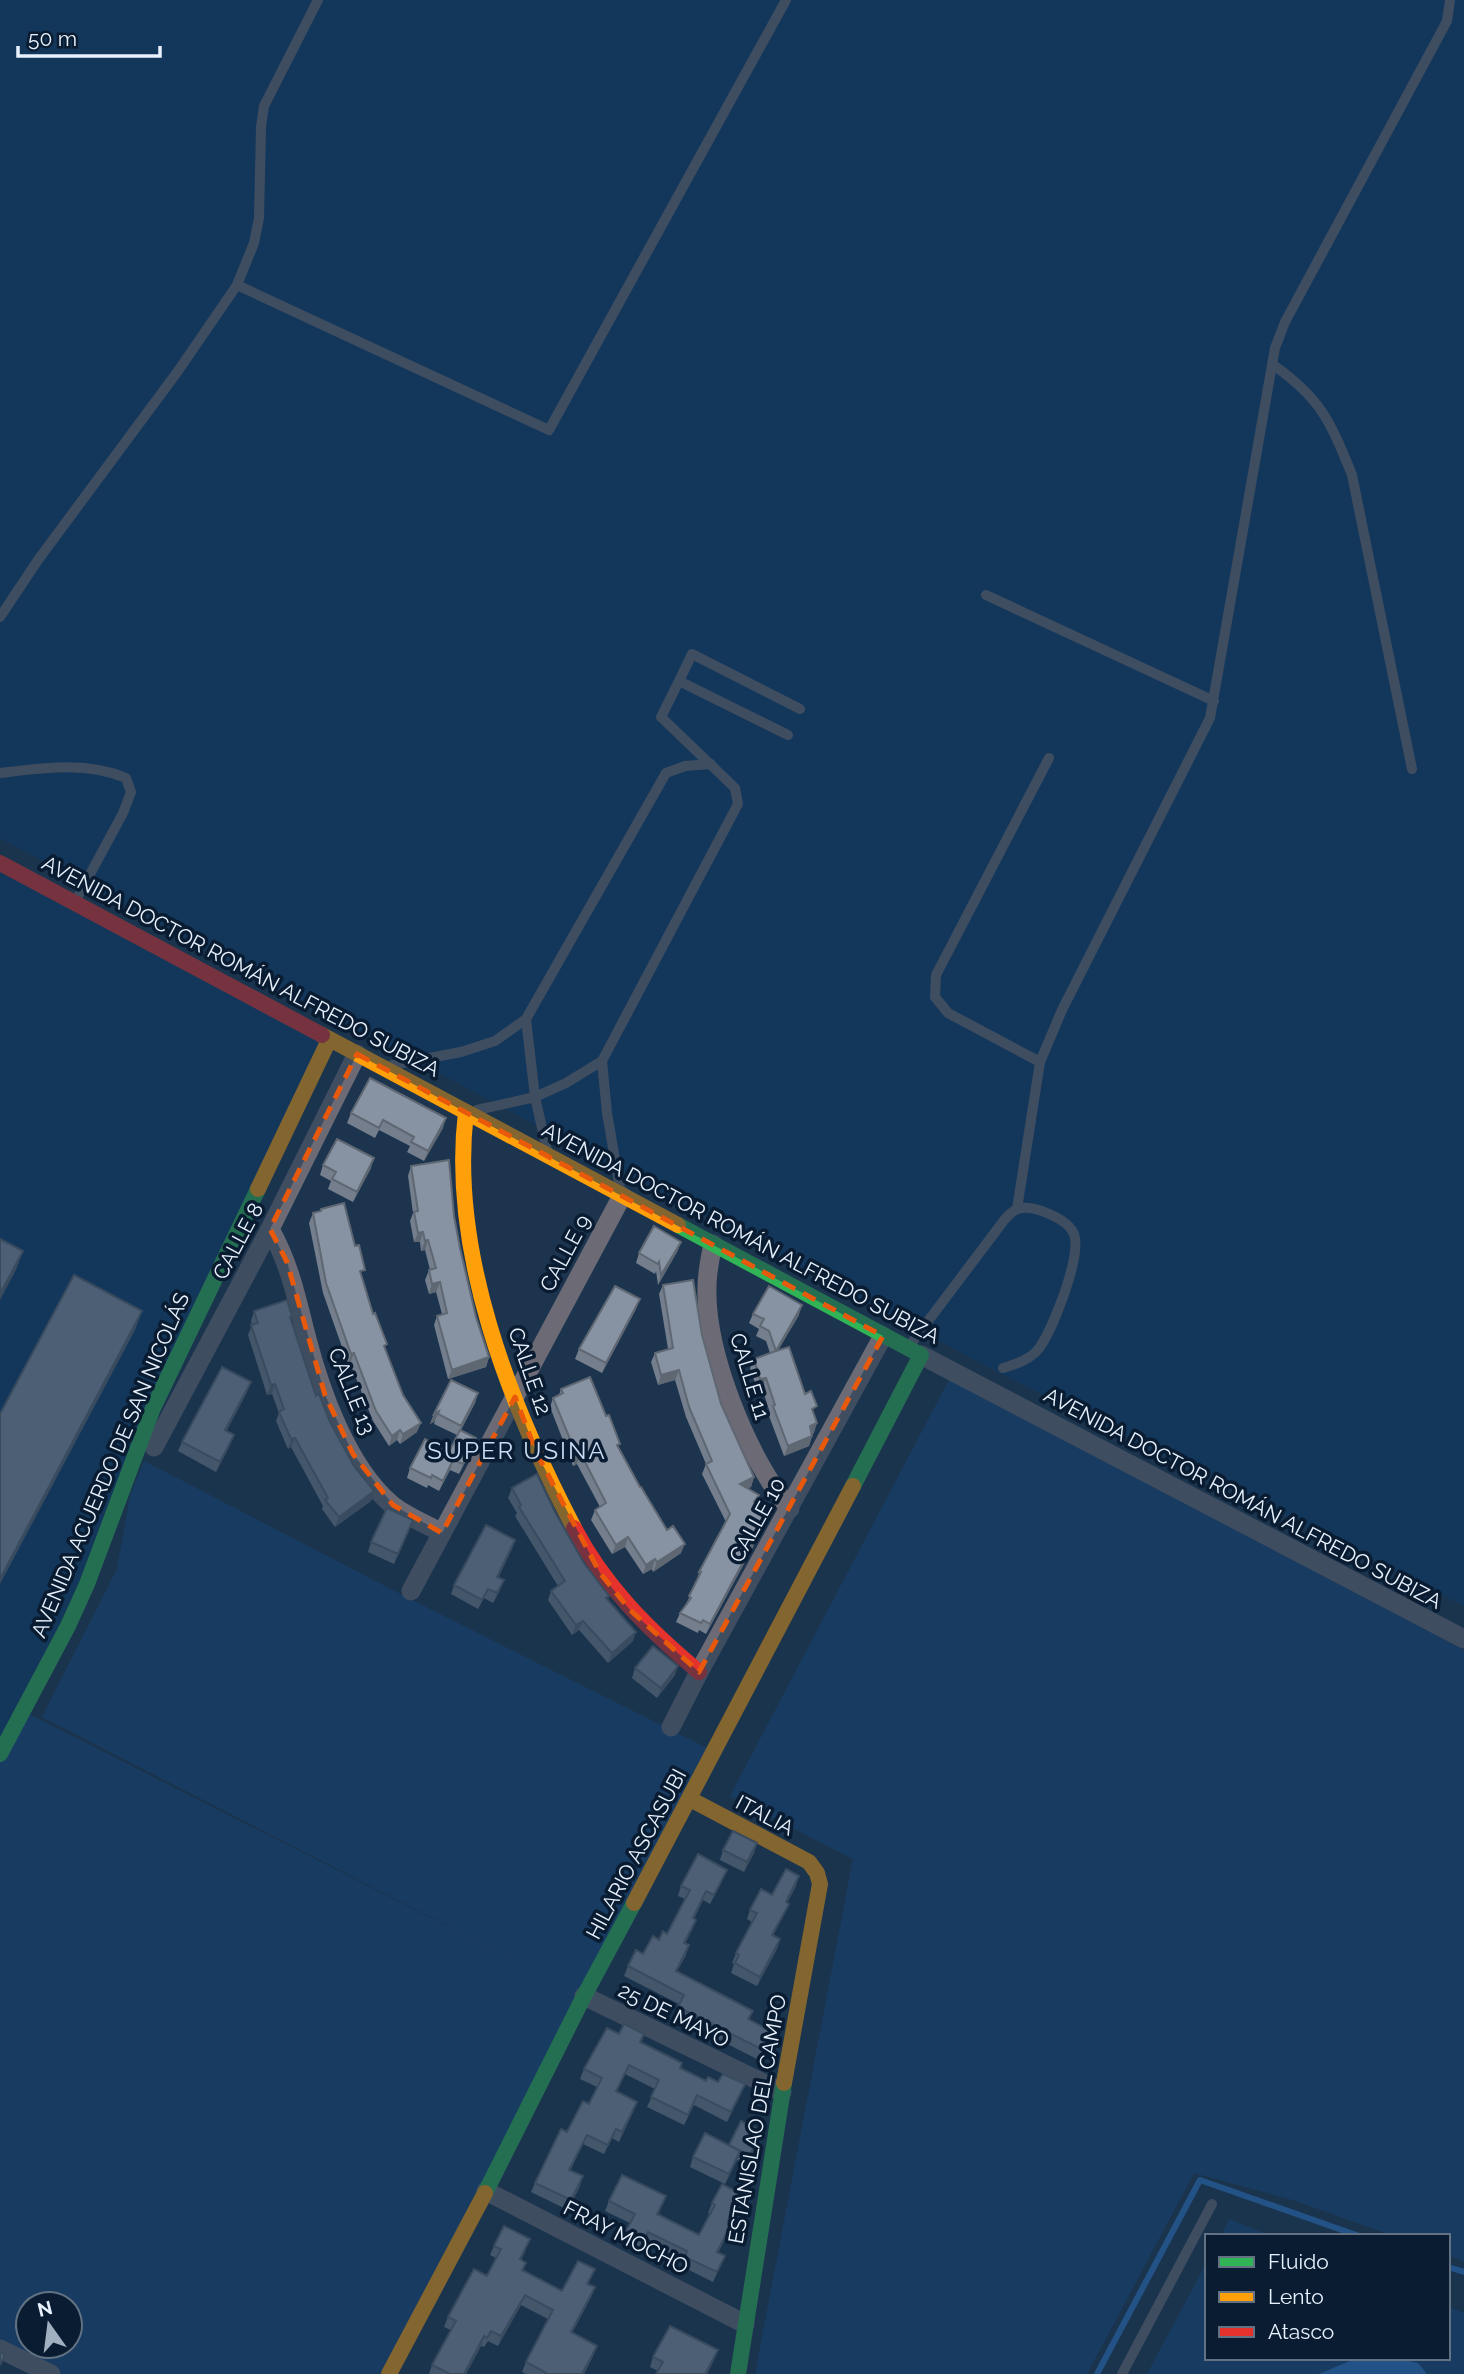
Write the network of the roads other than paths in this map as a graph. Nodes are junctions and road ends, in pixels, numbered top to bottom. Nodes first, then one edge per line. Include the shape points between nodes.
1 (318, 0) edge
2 (786, 0) edge
3 (1450, 0) edge
4 (237, 285) junction
5 (1272, 364) junction
6 (986, 595) dead end
7 (0, 617) edge
8 (679, 681) junction
9 (1214, 701) junction
10 (800, 709) dead end
11 (788, 735) dead end
12 (1049, 758) dead end
13 (711, 764) junction
14 (1412, 769) dead end
15 (0, 773) edge
16 (0, 863) edge
17 (75, 903) junction
18 (526, 1019) junction
19 (330, 1040) junction
20 (357, 1054) junction
21 (602, 1061) junction
22 (1040, 1062) junction
23 (381, 1067) junction
24 (535, 1097) junction
25 (466, 1112) junction
26 (548, 1156) junction
27 (622, 1196) junction
28 (1017, 1209) junction
29 (271, 1229) junction
30 (713, 1244) junction
31 (883, 1336) junction
32 (914, 1352) junction
33 (1003, 1368) dead end
34 (514, 1397) junction
35 (154, 1447) dead end
36 (790, 1509) junction
37 (442, 1533) junction
38 (411, 1591) dead end
39 (1464, 1639) edge
40 (699, 1672) junction
41 (671, 1727) dead end
42 (0, 1754) edge
43 (690, 1798) junction
44 (817, 1873) joint
45 (584, 1996) junction
46 (782, 2092) junction
47 (486, 2191) junction
48 (1212, 2204) dead end
49 (745, 2324) junction
50 (0, 2350) edge
51 (51, 2374) edge
52 (389, 2374) edge
53 (737, 2374) edge
54 (1122, 2374) edge

1 - 4 lane via 264,106 259,218
2 - 4 lane via 549,430
3 - 5 lane via 1447,21 1285,322
4 - 7 lane
5 - 9 lane
5 - 14 lane via 1295,379 1318,404 1352,475
6 - 9 lane
8 - 10 lane via 692,654
8 - 11 lane
8 - 13 lane via 661,717
9 - 22 lane via 1210,718
12 - 22 lane via 936,975 935,997 948,1013
13 - 18 lane via 666,773
13 - 21 lane via 734,788 738,804
15 - 17 lane via 59,766 111,771 126,778 131,792 123,813
16 - 17 street, AVENIDA DOCTOR ROMÁN ALFREDO SUBIZA
17 - 19 street, AVENIDA DOCTOR ROMÁN ALFREDO SUBIZA
18 - 23 lane via 495,1041
18 - 24 lane
19 - 20 street, AVENIDA DOCTOR ROMÁN ALFREDO SUBIZA
19 - 42 street, AVENIDA ACUERDO DE SAN NICOLÁS via 153,1408 68,1626
20 - 23 street, AVENIDA DOCTOR ROMÁN ALFREDO SUBIZA
20 - 29 street, CALLE 8
21 - 24 lane
21 - 27 lane
22 - 28 lane
23 - 25 street, AVENIDA DOCTOR ROMÁN ALFREDO SUBIZA
24 - 25 lane
24 - 26 lane
25 - 26 street, AVENIDA DOCTOR ROMÁN ALFREDO SUBIZA
25 - 34 street, CALLE 12 via 462,1146 465,1205 477,1273
26 - 27 street, AVENIDA DOCTOR ROMÁN ALFREDO SUBIZA
27 - 30 street, AVENIDA DOCTOR ROMÁN ALFREDO SUBIZA
27 - 34 street, CALLE 9
28 - 32 lane via 1005,1219
28 - 33 lane via 1032,1208 1067,1226 1074,1234 1074,1254 1068,1287 1040,1348 1022,1362
29 - 35 street, CALLE 8
29 - 37 street, CALLE 13 via 287,1262 325,1395 353,1454 393,1505
30 - 31 street, AVENIDA DOCTOR ROMÁN ALFREDO SUBIZA
30 - 36 street, CALLE 11 via 707,1289 724,1380 761,1468
31 - 32 street, AVENIDA DOCTOR ROMÁN ALFREDO SUBIZA
31 - 36 street, CALLE 10
32 - 39 street, AVENIDA DOCTOR ROMÁN ALFREDO SUBIZA
32 - 43 street, HILARIO ASCASUBI
34 - 37 street, CALLE 9
34 - 40 street, CALLE 12 via 542,1465 600,1573 630,1610
36 - 40 street, CALLE 10
37 - 38 street, CALLE 9
40 - 41 street, CALLE 10
43 - 44 street, ITALIA via 809,1862
43 - 45 street, HILARIO ASCASUBI
44 - 46 street, ESTANISLAO DEL CAMPO via 820,1884
45 - 46 street, 25 DE MAYO
45 - 47 street, HILARIO ASCASUBI
46 - 49 street, ESTANISLAO DEL CAMPO
47 - 49 street, FRAY MOCHO
47 - 52 street, HILARIO ASCASUBI
48 - 54 lane
49 - 53 street, ESTANISLAO DEL CAMPO
50 - 51 street

